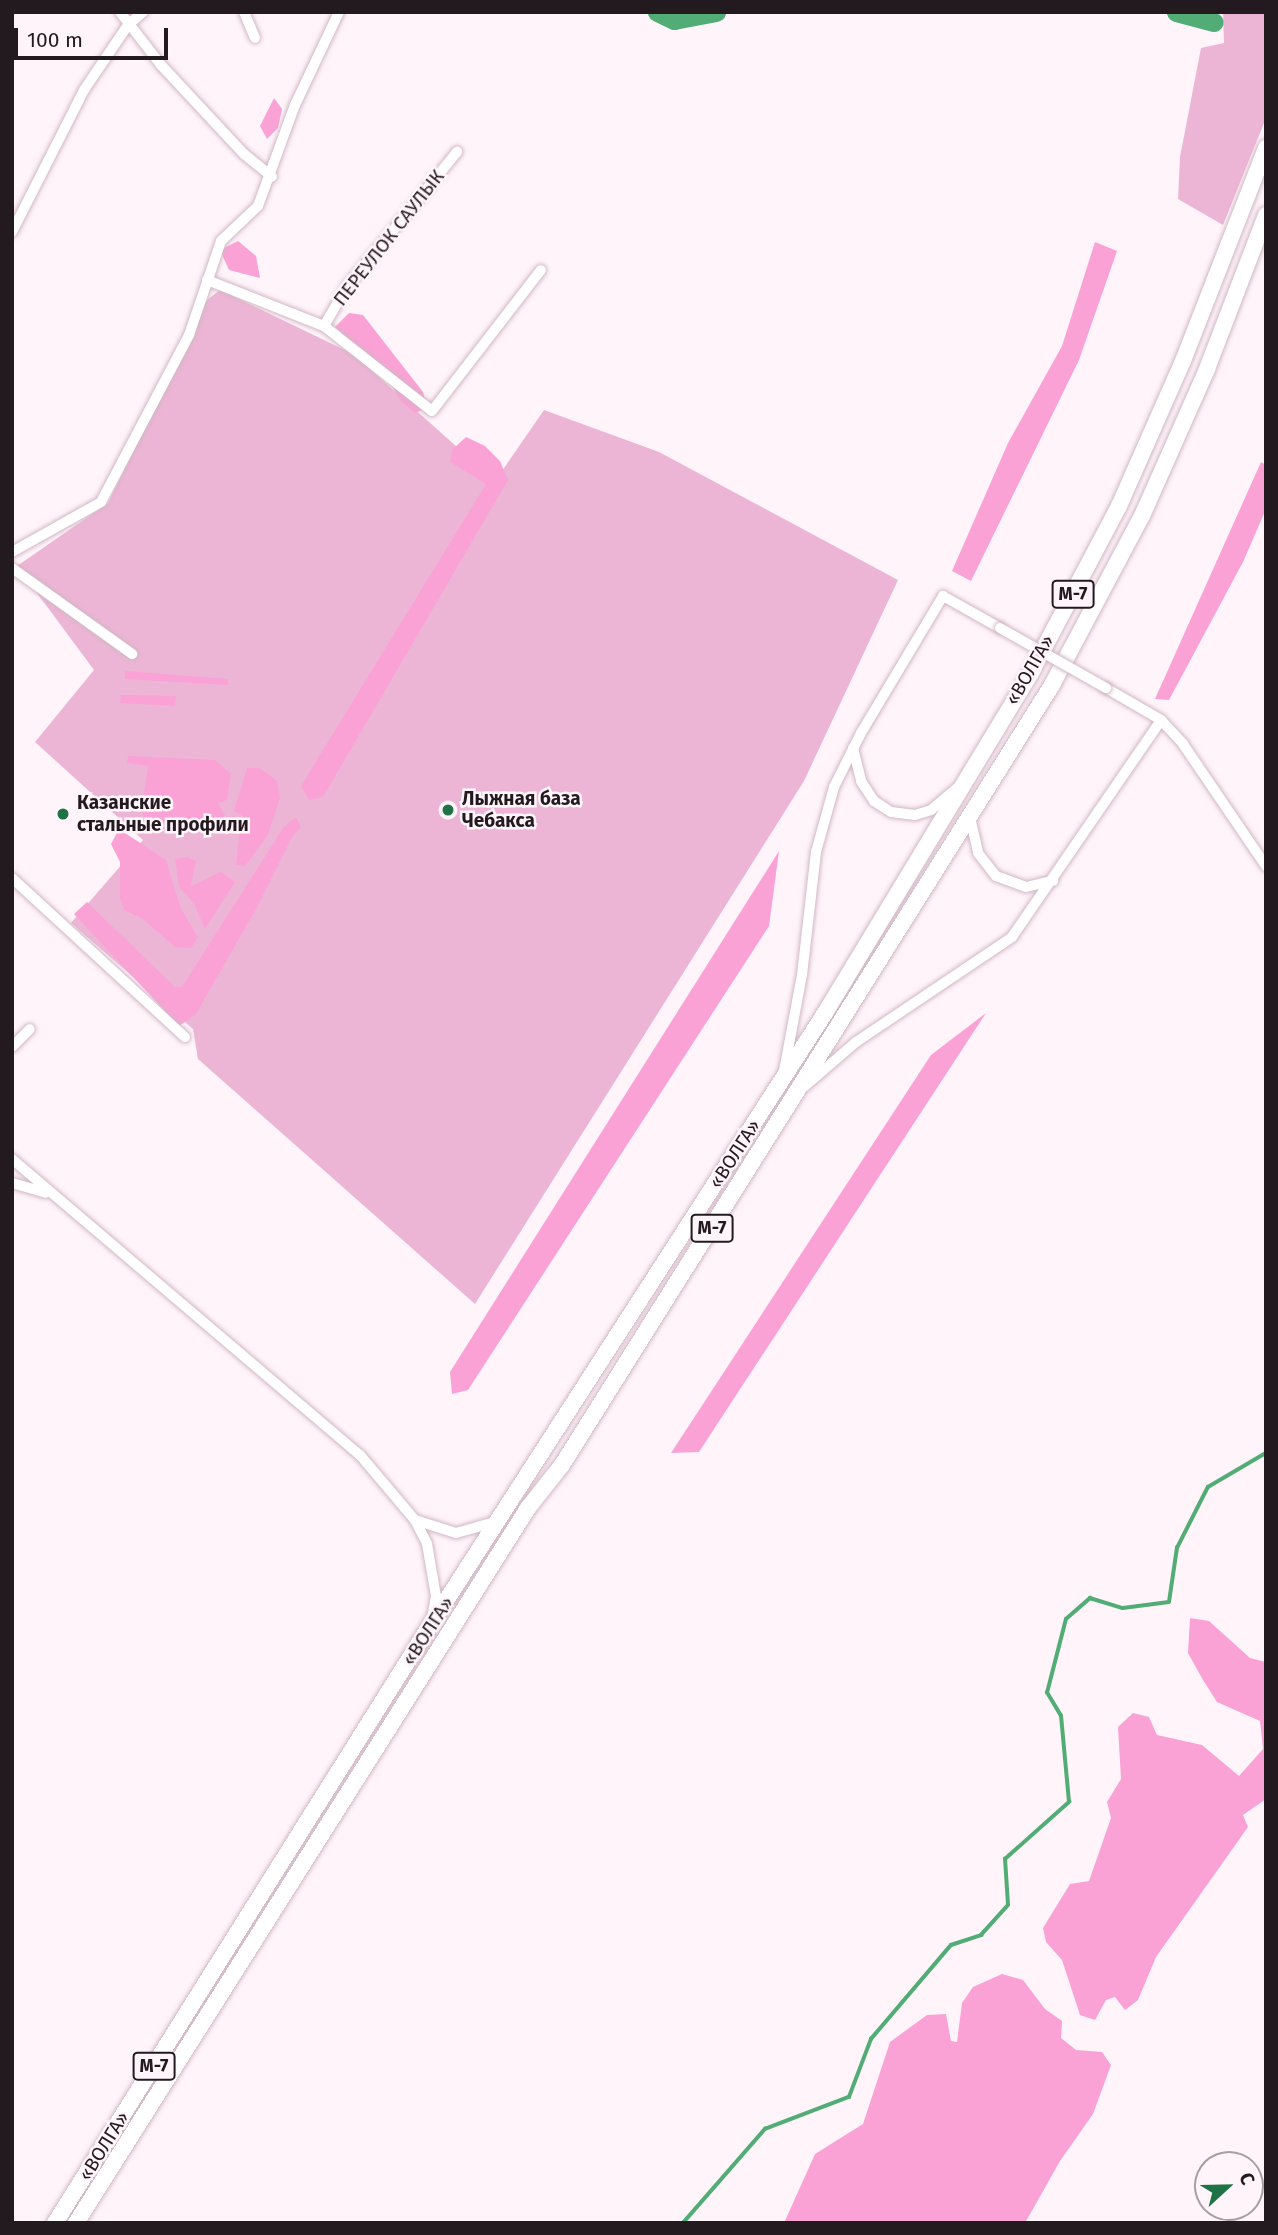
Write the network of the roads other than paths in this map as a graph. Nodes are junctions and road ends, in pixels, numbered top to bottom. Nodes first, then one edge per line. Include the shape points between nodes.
1 (120, 12) edge
2 (143, 12) edge
3 (244, 12) edge
4 (339, 12) edge
5 (128, 25) junction
6 (256, 38) dead end
7 (1266, 148) edge
8 (457, 152) dead end
9 (272, 177) junction
10 (1266, 215) edge
11 (12, 232) edge
12 (541, 270) dead end
13 (207, 280) junction
14 (324, 326) junction
15 (12, 552) edge
16 (12, 568) edge
17 (132, 654) dead end
18 (1161, 720) junction
19 (853, 748) junction
20 (959, 787) junction
21 (970, 816) junction
22 (1266, 866) edge
23 (12, 878) edge
24 (1053, 881) junction
25 (30, 1029) dead end
26 (185, 1037) dead end
27 (12, 1047) edge
28 (782, 1079) junction
29 (799, 1090) junction
30 (12, 1159) edge
31 (12, 1184) edge
32 (49, 1194) junction
33 (415, 1520) junction
34 (499, 1520) junction
35 (431, 1624) junction
36 (55, 2223) edge
37 (76, 2223) edge

1 - 5 street
2 - 5 street
3 - 6 street
4 - 9 street via 295,105
5 - 9 street via 244,154
5 - 11 street via 84,90
7 - 20 highway, «ВОЛГА» / М-7 via 1184,361 1119,506 1033,669
8 - 14 street, ПЕРЕУЛОК САУЛЫК via 346,288
9 - 13 street via 258,206 221,241
10 - 21 highway, «ВОЛГА» / М-7 via 1207,369 1142,516 1052,685
12 - 14 street via 432,411
13 - 14 street
13 - 15 street via 189,335 101,502
16 - 17 street
18 - 19 street, bridge via 943,596
18 - 22 street via 1183,744
18 - 24 street
19 - 20 street via 861,781 874,801 891,813 915,815 931,810
19 - 28 street via 834,787 816,852 802,975
20 - 28 highway, «ВОЛГА» / М-7
21 - 24 street via 978,853 996,876 1026,887
21 - 29 highway, «ВОЛГА» / М-7
23 - 26 street
24 - 29 street via 1012,937 856,1042
25 - 27 street
28 - 34 highway, «ВОЛГА» / М-7
29 - 37 highway, «ВОЛГА» / М-7
30 - 32 street
31 - 32 street
32 - 33 street via 343,1436
33 - 34 street via 456,1533
33 - 35 street via 434,1567 436,1596
34 - 35 highway, «ВОЛГА» / М-7
35 - 36 highway, «ВОЛГА» / М-7

